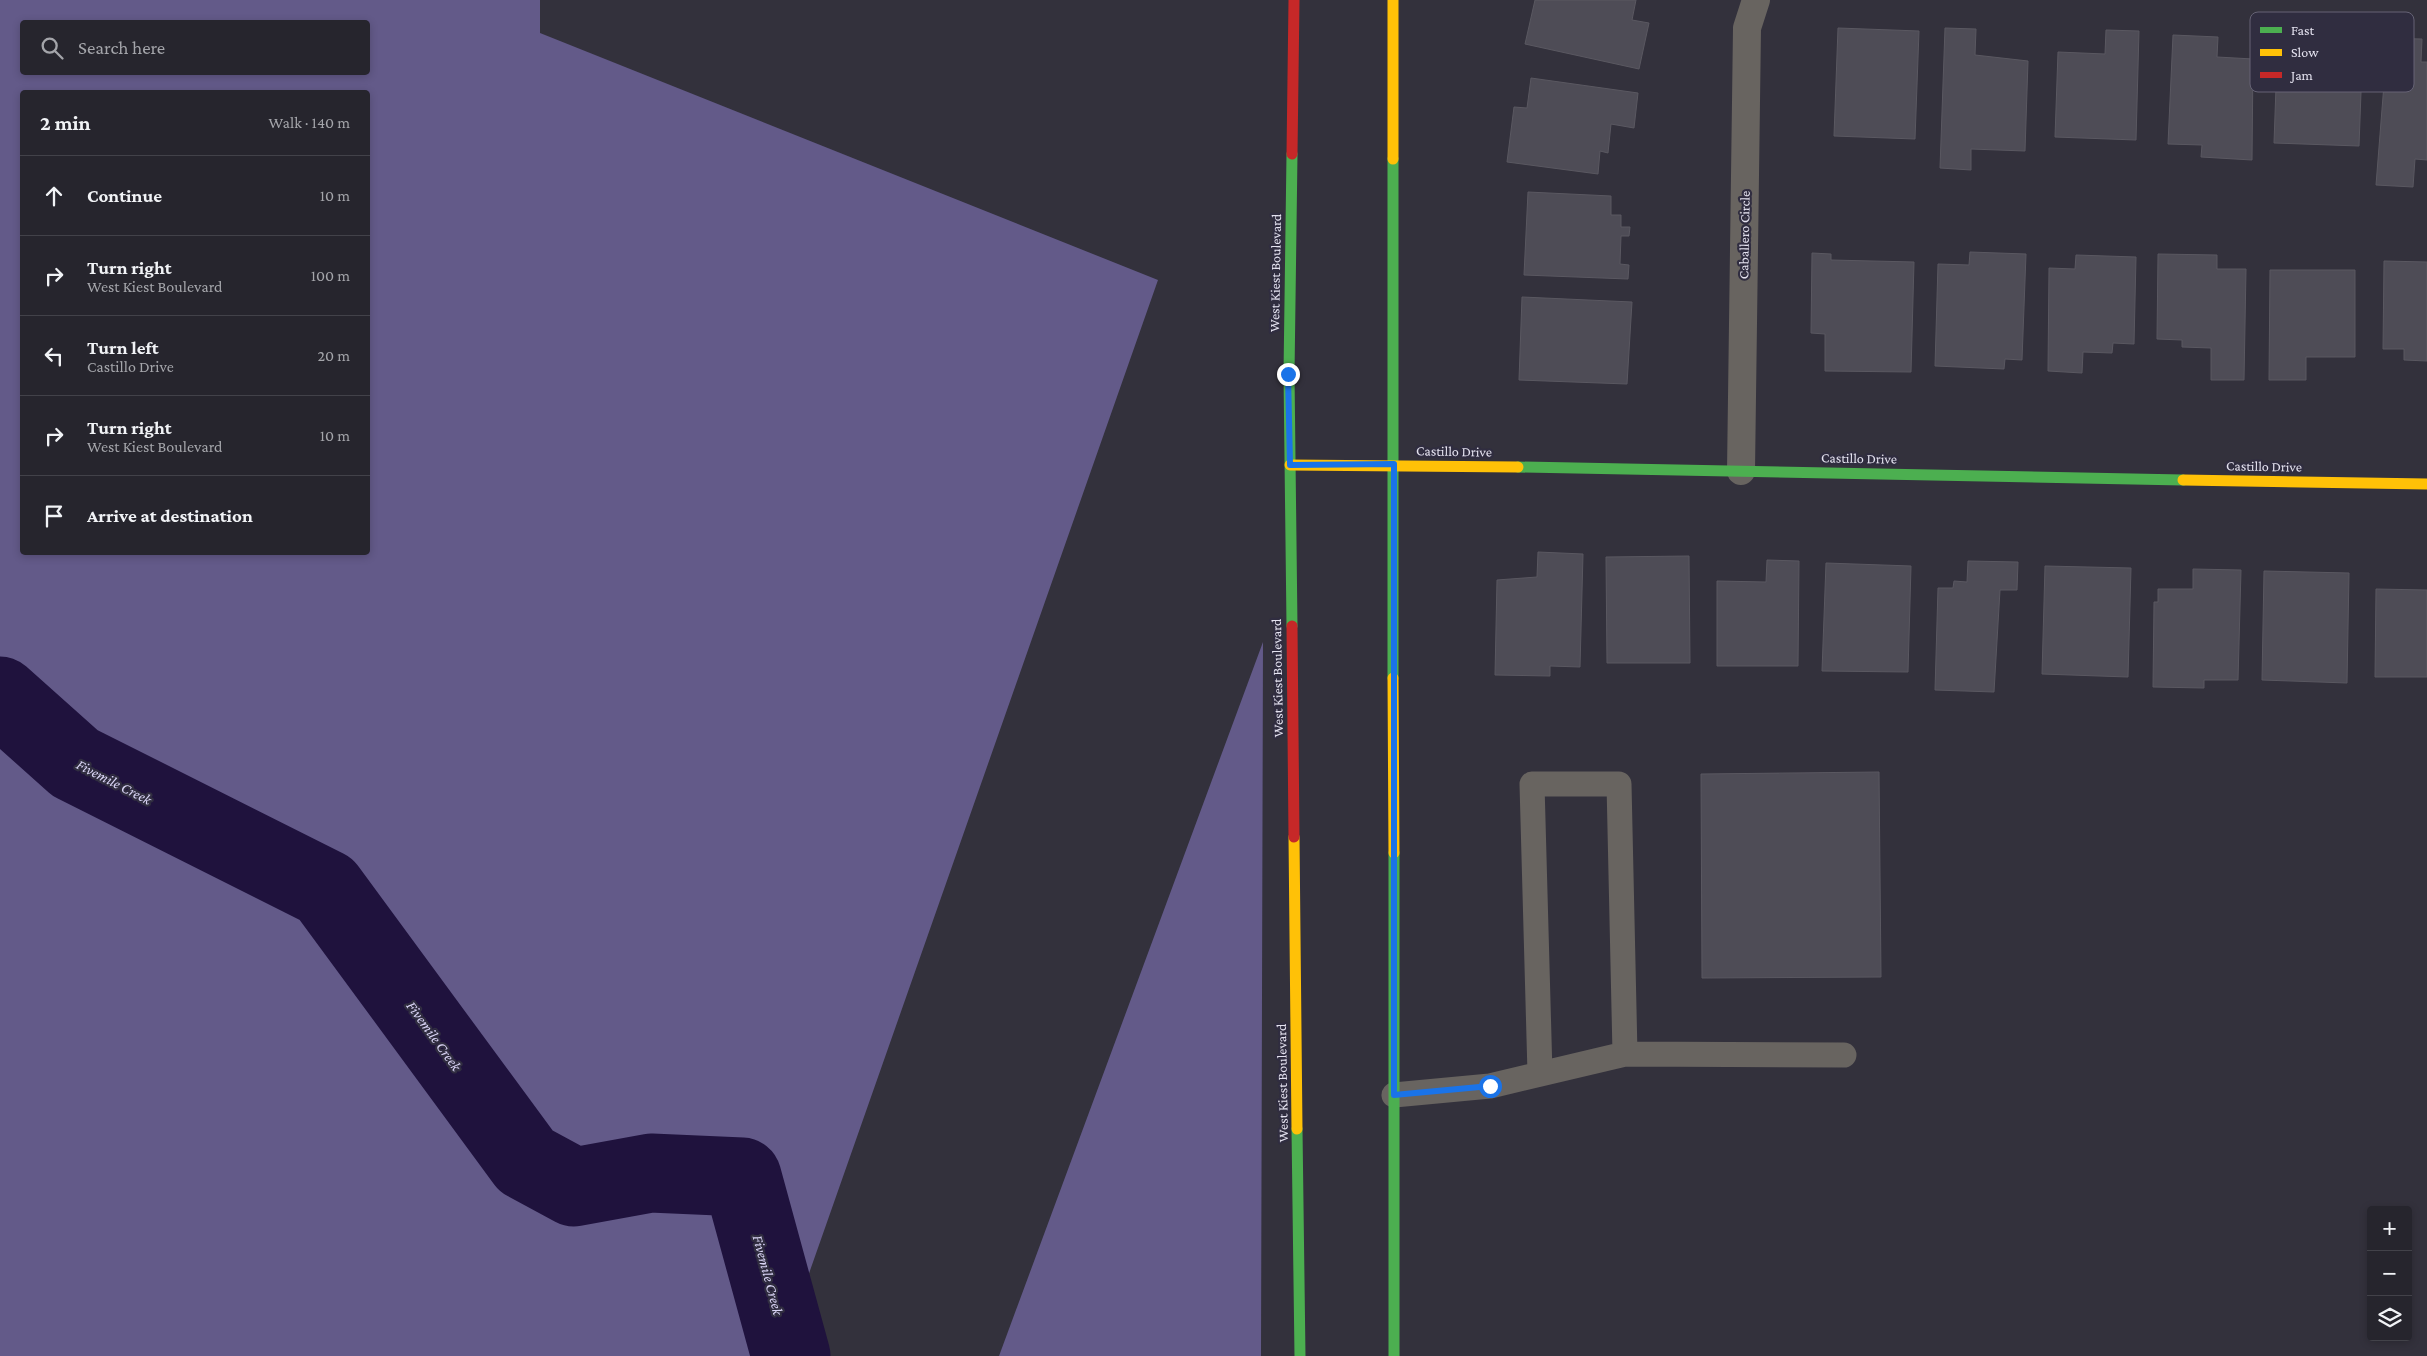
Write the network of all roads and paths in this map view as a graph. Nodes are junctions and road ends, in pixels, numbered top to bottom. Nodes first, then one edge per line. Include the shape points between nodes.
1 (1294, 0) edge
2 (1393, 0) edge
3 (1756, 0) edge
4 (1394, 464) junction
5 (1290, 465) junction
6 (1741, 471) junction
7 (2427, 484) edge
8 (1625, 1054) junction
9 (1844, 1055) dead end
10 (1540, 1074) junction
11 (1394, 1095) junction
12 (1300, 1356) edge
13 (1394, 1356) edge

1 - 5 main road, West Kiest Boulevard via 1288,374
2 - 4 main road
3 - 6 street, Caballero Circle via 1747,28
4 - 5 main road, Castillo Drive
4 - 6 main road, Castillo Drive
4 - 11 main road
5 - 12 main road, West Kiest Boulevard
6 - 7 main road, Castillo Drive
8 - 9 lane
8 - 10 lane
8 - 10 lane via 1619,784 1532,784
10 - 11 lane via 1490,1086
11 - 13 main road

